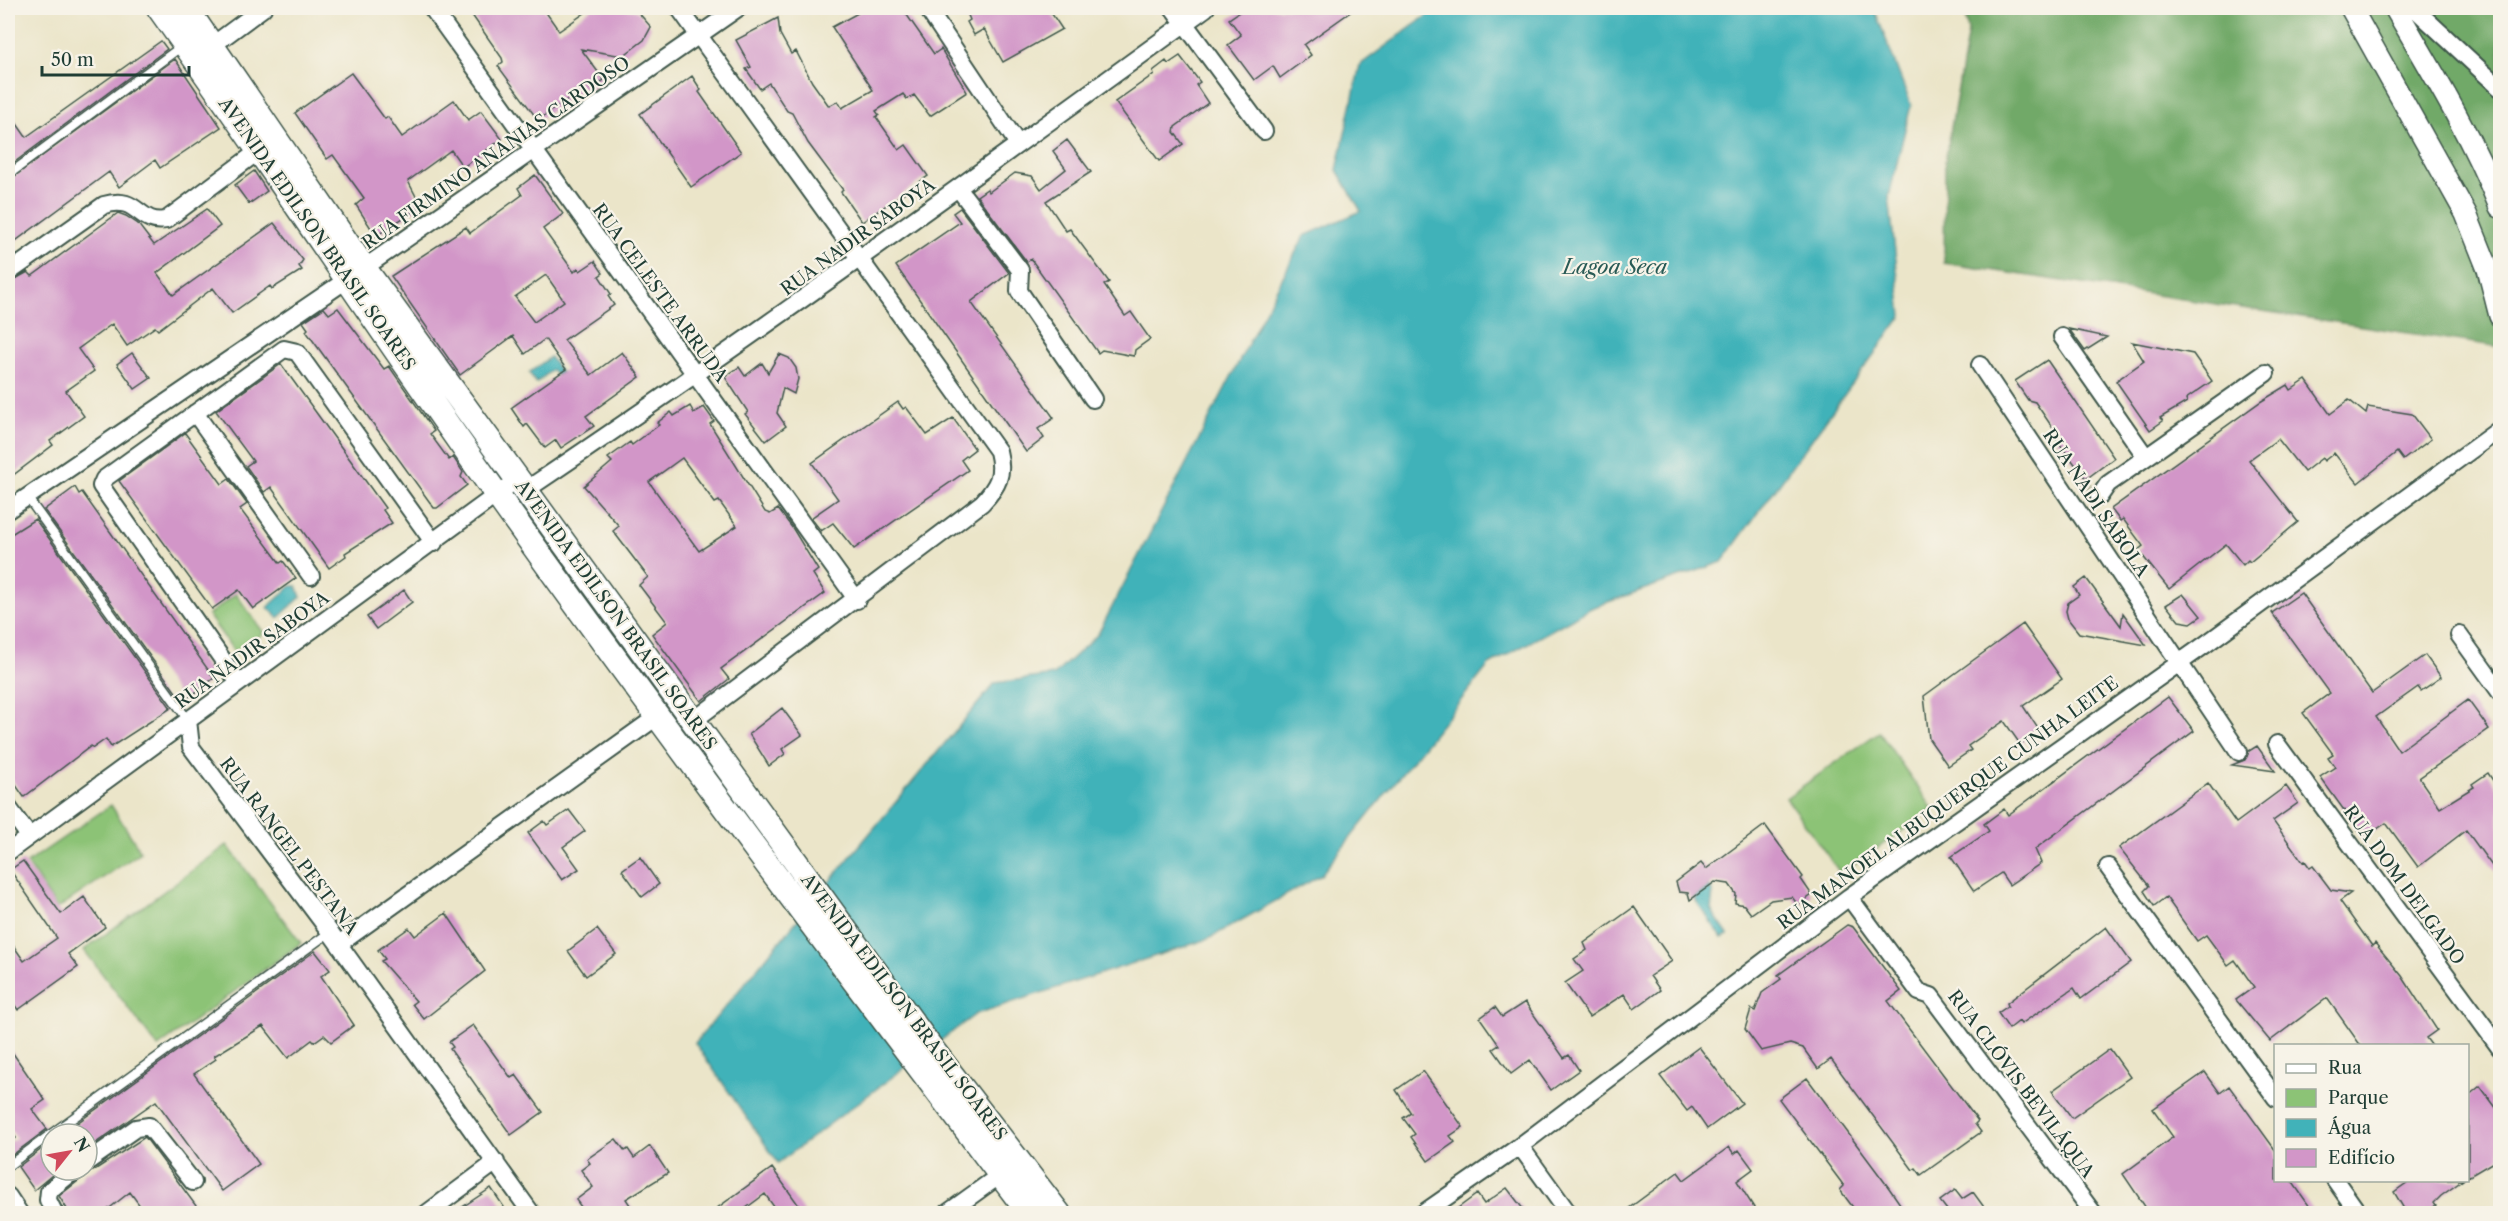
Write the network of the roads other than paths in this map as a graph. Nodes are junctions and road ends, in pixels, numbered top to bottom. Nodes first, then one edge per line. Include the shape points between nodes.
1 (159, 8) edge
2 (186, 8) edge
3 (263, 8) edge
4 (432, 8) edge
5 (679, 8) edge
6 (738, 8) edge
7 (927, 8) edge
8 (1173, 8) edge
9 (1206, 8) edge
10 (2351, 8) edge
11 (2395, 8) edge
12 (2414, 8) edge
13 (1184, 24) junction
14 (698, 36) junction
15 (185, 44) junction
16 (213, 45) junction
17 (2500, 88) edge
18 (1264, 131) dead end
19 (1018, 144) junction
20 (260, 150) junction
21 (533, 151) junction
22 (8, 175) edge
23 (958, 188) junction
24 (2500, 207) edge
25 (860, 260) junction
26 (8, 273) edge
27 (356, 273) junction
28 (2500, 316) edge
29 (2062, 337) dead end
30 (1980, 365) dead end
31 (2266, 373) dead end
32 (696, 376) junction
33 (1093, 399) dead end
34 (195, 413) junction
35 (2500, 429) edge
36 (2146, 457) junction
37 (523, 485) junction
38 (496, 495) junction
39 (2088, 495) junction
40 (27, 497) junction
41 (8, 510) edge
42 (434, 543) junction
43 (311, 576) dead end
44 (857, 600) junction
45 (2459, 635) dead end
46 (2178, 663) junction
47 (239, 683) junction
48 (2500, 692) edge
49 (658, 716) junction
50 (188, 720) junction
51 (693, 721) junction
52 (2277, 744) dead end
53 (2240, 752) dead end
54 (8, 807) edge
55 (29, 836) junction
56 (8, 852) edge
57 (2108, 867) dead end
58 (1850, 897) junction
59 (334, 938) junction
60 (2500, 1048) edge
61 (923, 1054) junction
62 (2274, 1095) edge
63 (68, 1122) edge
64 (39, 1143) edge
65 (1520, 1146) junction
66 (99, 1154) edge
67 (496, 1162) junction
68 (8, 1166) edge
69 (1010, 1168) junction
70 (60, 1182) edge
71 (193, 1182) dead end
72 (2336, 1182) edge
73 (8, 1196) edge
74 (20, 1214) edge
75 (55, 1214) edge
76 (426, 1214) edge
77 (532, 1214) edge
78 (946, 1214) edge
79 (1030, 1214) edge
80 (1059, 1214) edge
81 (1422, 1214) edge
82 (1569, 1214) edge
83 (2094, 1214) edge
84 (2359, 1214) edge

1 - 15 main road, AVENIDA EDILSON BRASIL SOARES
2 - 16 main road, AVENIDA EDILSON BRASIL SOARES
3 - 16 street
4 - 21 street, RUA CELESTE ARRUDA
5 - 14 street
6 - 14 street, RUA FIRMINO ANANIAS CARDOSO
7 - 19 street
8 - 13 street
9 - 13 street, RUA NADIR SABOYA
10 - 28 street via 2466,214 2488,269
11 - 24 street via 2460,118
12 - 17 street
13 - 18 street
13 - 19 street, RUA NADIR SABOYA
14 - 21 street, RUA FIRMINO ANANIAS CARDOSO
14 - 25 street
15 - 20 main road, AVENIDA EDILSON BRASIL SOARES
15 - 22 lane
16 - 27 main road, AVENIDA EDILSON BRASIL SOARES
19 - 23 street, RUA NADIR SABOYA
20 - 26 street via 166,220 150,219 127,202 104,205
20 - 27 main road, AVENIDA EDILSON BRASIL SOARES
21 - 27 street, RUA FIRMINO ANANIAS CARDOSO
21 - 32 street, RUA CELESTE ARRUDA
23 - 25 street, RUA NADIR SABOYA
23 - 33 street via 1020,270 1019,291
25 - 32 street, RUA NADIR SABOYA
25 - 44 street via 998,451 1001,477 982,503
27 - 37 main road, AVENIDA EDILSON BRASIL SOARES
27 - 38 main road, AVENIDA EDILSON BRASIL SOARES
27 - 40 street, RUA FIRMINO ANANIAS CARDOSO
29 - 36 street
30 - 39 street, RUA NADI SABOLA
31 - 36 street
32 - 37 street, RUA NADIR SABOYA
32 - 44 street, RUA CELESTE ARRUDA
34 - 42 street via 284,350 297,352
34 - 43 street
34 - 47 street via 101,486
35 - 46 street, RUA MANOEL ALBUQUERQUE CUNHA LEITE
36 - 39 street
37 - 38 street, RUA NADIR SABOYA
37 - 51 main road, AVENIDA EDILSON BRASIL SOARES
38 - 42 street, RUA NADIR SABOYA
38 - 49 main road, AVENIDA EDILSON BRASIL SOARES
39 - 46 street, RUA NADI SABOLA
40 - 41 street, RUA FIRMINO ANANIAS CARDOSO
40 - 50 lane, RUA RANGEL PESTANA
42 - 47 street, RUA NADIR SABOYA
44 - 51 street
45 - 48 street
46 - 53 street
46 - 58 street, RUA MANOEL ALBUQUERQUE CUNHA LEITE
47 - 50 street, RUA NADIR SABOYA
49 - 59 street
49 - 61 main road, AVENIDA EDILSON BRASIL SOARES via 802,911
50 - 55 street, RUA NADIR SABOYA
50 - 59 street, RUA RANGEL PESTANA via 191,747
51 - 61 main road, AVENIDA EDILSON BRASIL SOARES via 818,893
52 - 60 street, RUA DOM DELGADO
54 - 55 street
55 - 56 street, RUA NADIR SABOYA
57 - 62 street
58 - 65 street, RUA MANOEL ALBUQUERQUE CUNHA LEITE
58 - 83 street, RUA CLÓVIS BEVILÁQUA via 1919,992 1931,996
59 - 63 lane
59 - 67 street, RUA RANGEL PESTANA
61 - 69 main road, AVENIDA EDILSON BRASIL SOARES
64 - 68 lane
65 - 81 street, RUA MANOEL ALBUQUERQUE CUNHA LEITE
65 - 82 street
66 - 71 street via 136,1128 149,1126
67 - 76 street
67 - 77 street, RUA RANGEL PESTANA
69 - 78 street
69 - 79 main road, AVENIDA EDILSON BRASIL SOARES
69 - 80 main road, AVENIDA EDILSON BRASIL SOARES
70 - 75 street via 49,1191 48,1200
72 - 84 street
73 - 74 street

